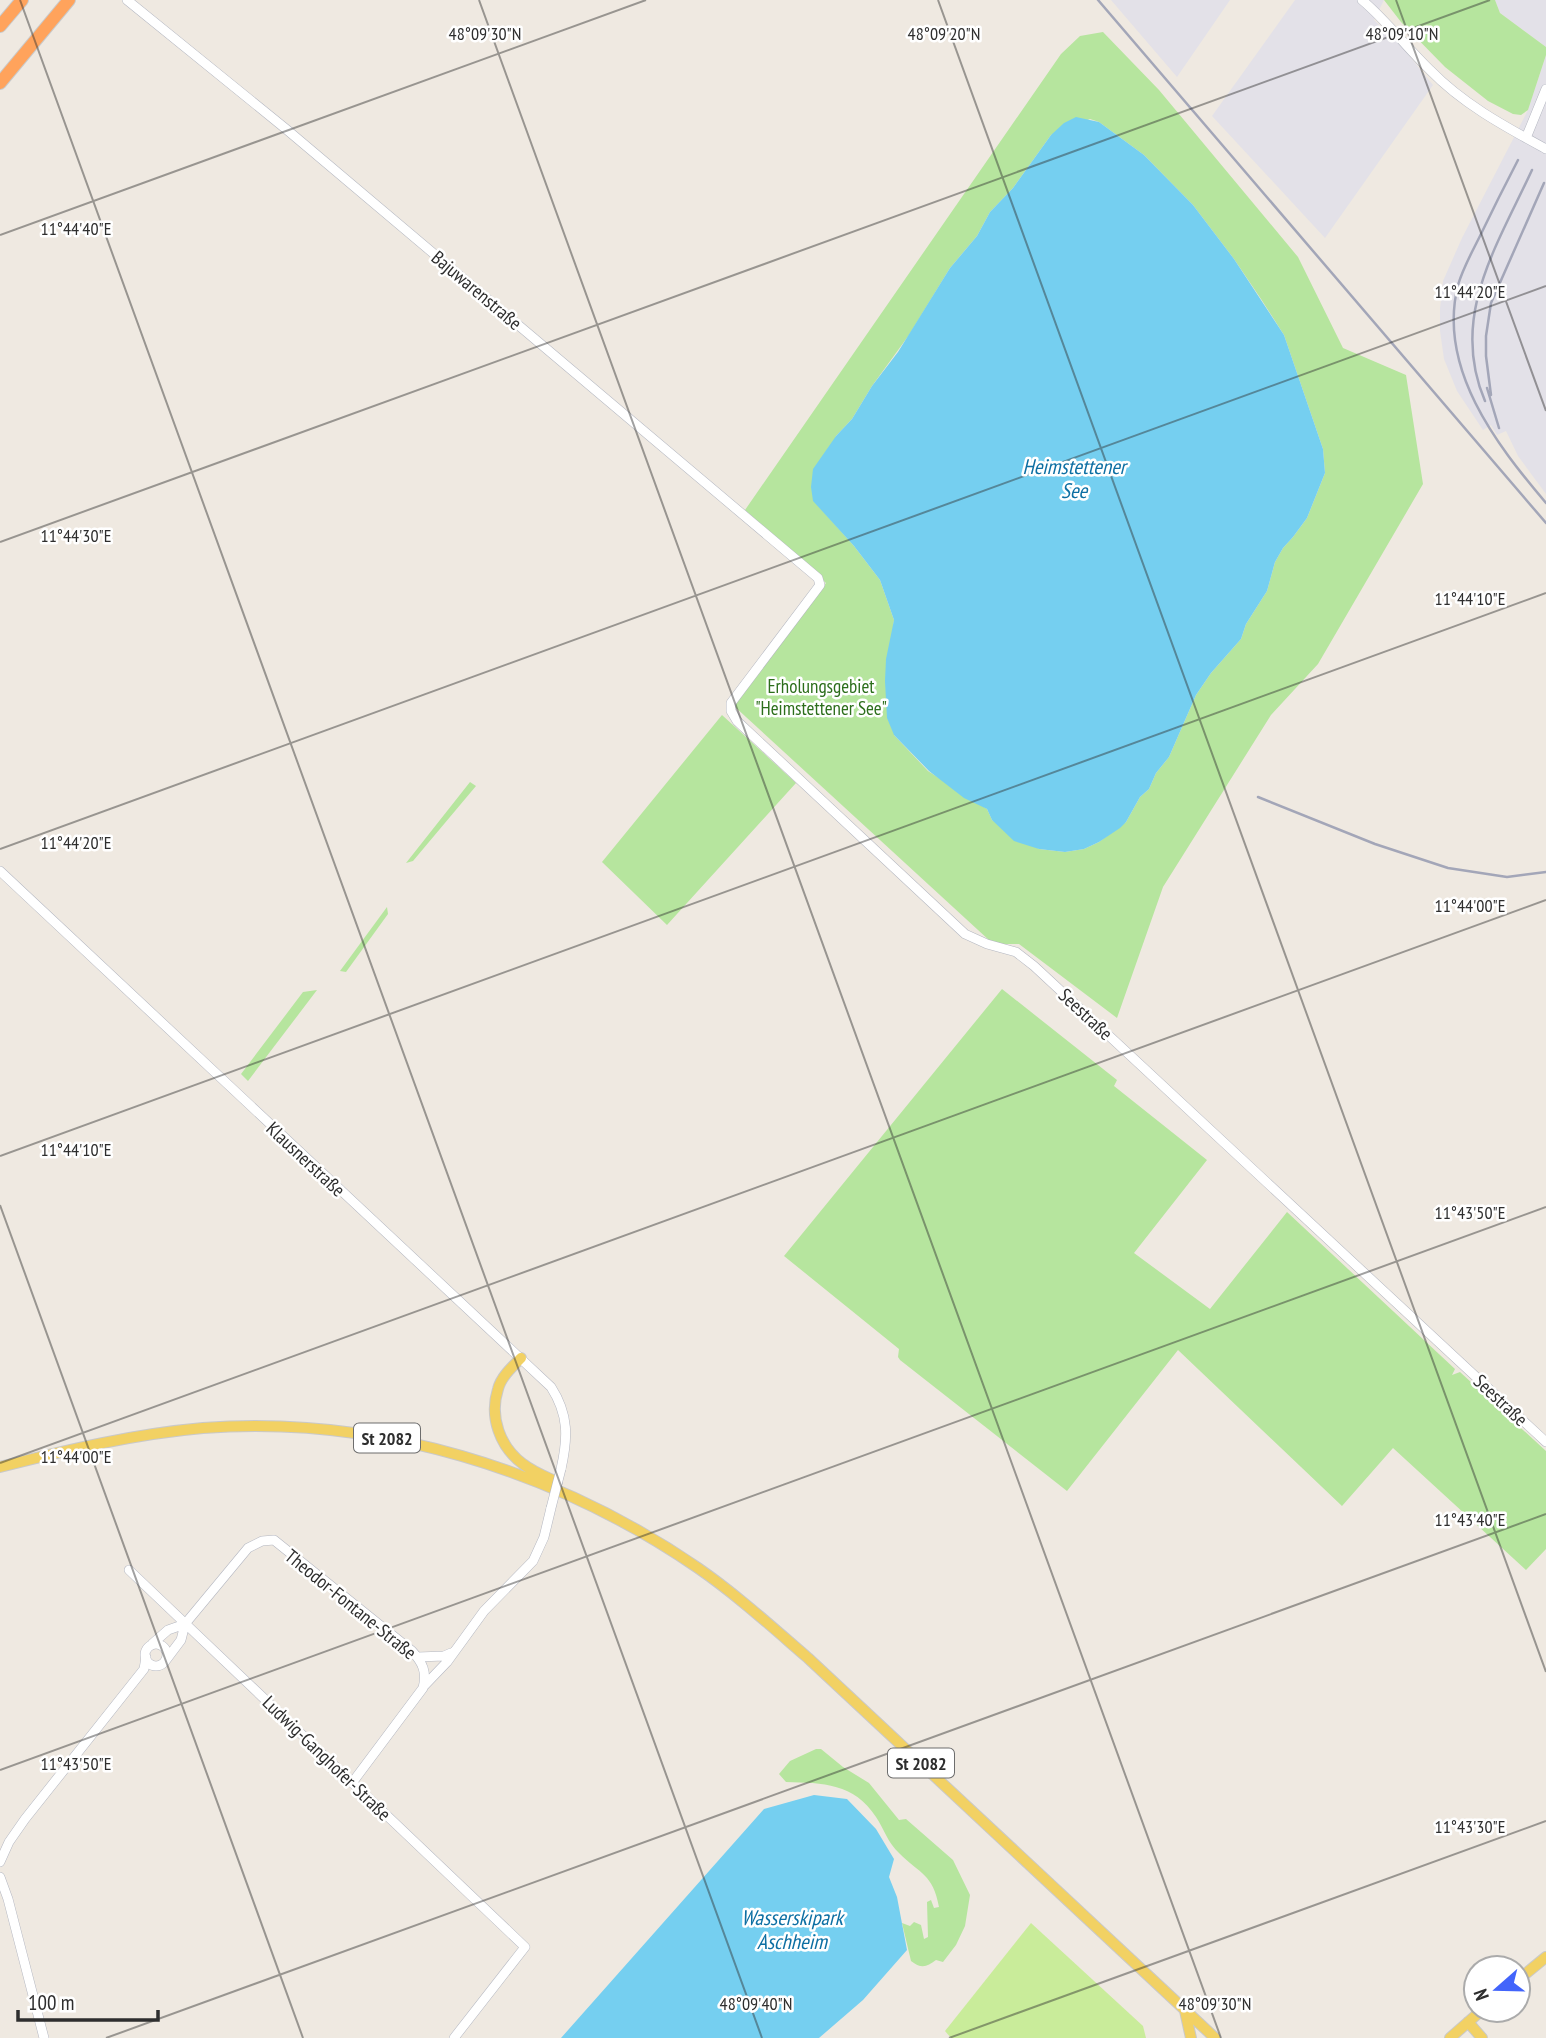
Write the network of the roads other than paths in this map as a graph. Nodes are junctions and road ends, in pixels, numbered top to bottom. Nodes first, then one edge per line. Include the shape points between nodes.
1 (22, 0) edge
2 (69, 0) edge
3 (127, 0) edge
4 (1362, 0) edge
5 (0, 26) edge
6 (0, 83) edge
7 (1546, 89) edge
8 (1526, 138) junction
9 (1546, 149) edge
10 (820, 585) joint
11 (0, 871) edge
12 (521, 1358) junction
13 (1546, 1442) edge
14 (0, 1467) edge
15 (597, 1508) junction
16 (129, 1570) dead end
17 (185, 1624) junction
18 (150, 1645) junction
19 (452, 1652) junction
20 (146, 1657) junction
21 (418, 1657) junction
22 (162, 1662) junction
23 (144, 1670) junction
24 (423, 1688) junction
25 (352, 1783) junction
26 (9, 1842) junction
27 (0, 1847) edge
28 (0, 1862) edge
29 (0, 1877) edge
30 (0, 1898) edge
31 (10, 1912) junction
32 (1546, 1956) edge
33 (1532, 1968) edge
34 (1185, 2011) junction
35 (1466, 2024) edge
36 (1470, 2024) edge
37 (44, 2038) edge
38 (454, 2038) edge
39 (1191, 2038) edge
40 (1215, 2038) edge
41 (1450, 2038) edge
42 (1482, 2038) edge

1 - 5 highway
2 - 6 highway
3 - 10 street, Bajuwarenstraße via 742,512 818,578
4 - 8 street via 1463,100
7 - 8 street
8 - 9 street
10 - 13 street, Seestraße via 731,703 737,721 965,934 1016,952 1034,966
11 - 12 street, Klausnerstraße
12 - 15 main road via 498,1389 500,1436 520,1462 583,1493
12 - 19 street, Klausnerstraße, bridge via 551,1387 564,1411 568,1431 561,1469 544,1537 533,1561
14 - 15 main road, St 2082 via 91,1444 165,1432 241,1427 331,1431 382,1437 476,1459
15 - 34 main road, St 2082 via 698,1568 791,1643
16 - 17 street, Ludwig-Ganghofer-Straße
17 - 18 street via 168,1630
17 - 21 street, Theodor-Fontane-Straße via 248,1548 274,1540
17 - 22 street via 181,1640
17 - 25 street, Ludwig-Ganghofer-Straße
18 - 20 street
18 - 22 street via 163,1647 167,1654
19 - 21 street
19 - 24 street
20 - 22 street via 150,1664
20 - 23 street
21 - 24 street, Theodor-Fontane-Straße via 424,1670
22 - 23 street
23 - 26 street
24 - 25 street
25 - 38 street, Ludwig-Ganghofer-Straße via 525,1947
26 - 27 street
26 - 28 street
29 - 31 street
30 - 31 street
31 - 37 street
32 - 33 main road
34 - 39 main road
34 - 40 main road, St 2082
35 - 41 main road
36 - 42 main road

